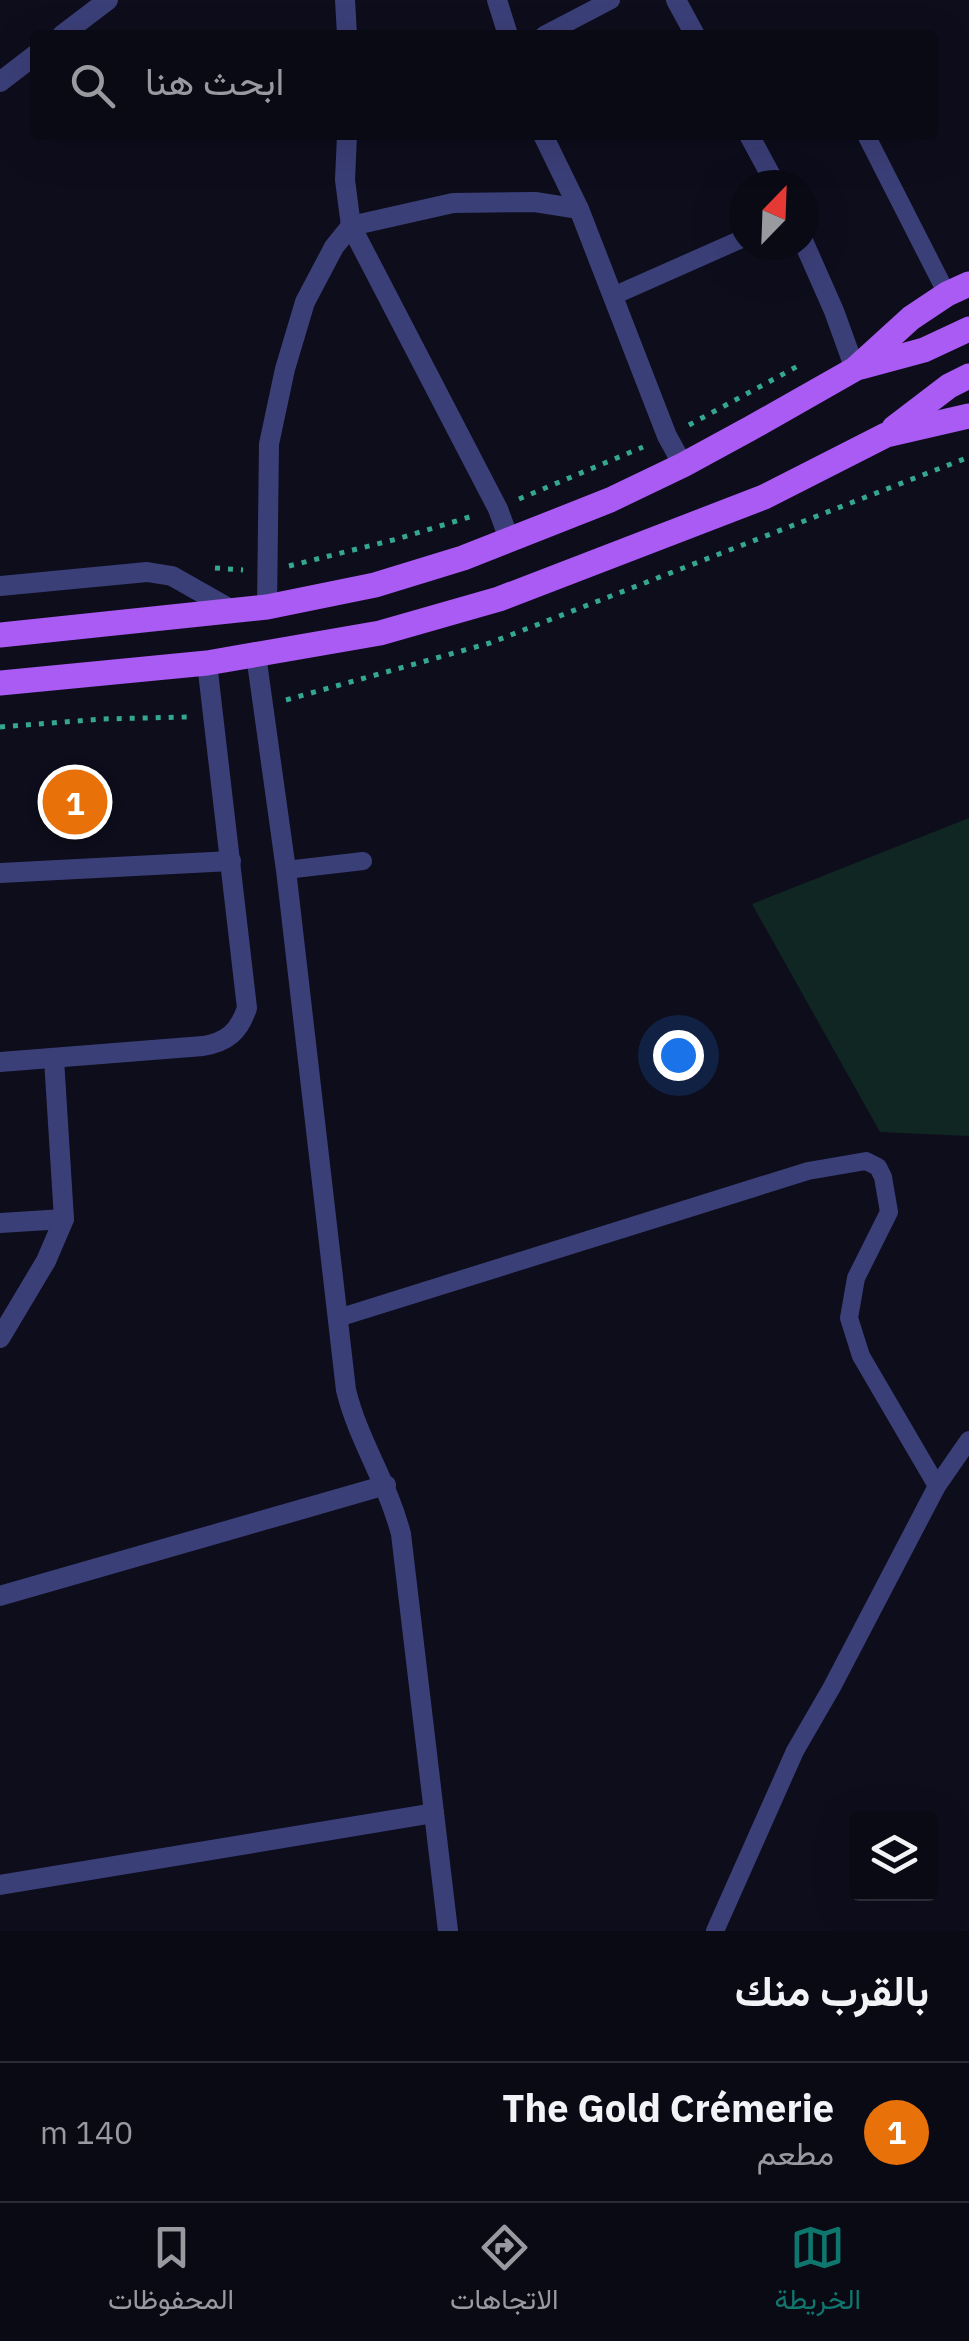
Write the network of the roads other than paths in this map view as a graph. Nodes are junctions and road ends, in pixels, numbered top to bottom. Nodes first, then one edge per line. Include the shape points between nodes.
1 (108, 0) edge
2 (345, 0) edge
3 (497, 0) edge
4 (611, 0) edge
5 (676, 0) edge
6 (69, 30) edge
7 (347, 30) edge
8 (506, 30) edge
9 (554, 30) edge
10 (692, 30) edge
11 (30, 59) edge
12 (0, 82) edge
13 (346, 140) edge
14 (546, 140) edge
15 (752, 140) edge
16 (869, 140) edge
17 (768, 170) edge
18 (578, 209) junction
19 (352, 226) junction
20 (729, 245) edge
21 (811, 260) edge
22 (958, 289) edge
23 (613, 296) junction
24 (969, 329) edge
25 (855, 369) junction
26 (969, 376) edge
27 (969, 416) edge
28 (886, 434) junction
29 (683, 465) junction
30 (508, 539) junction
31 (0, 586) edge
32 (266, 607) junction
33 (232, 610) junction
34 (0, 635) edge
35 (256, 656) junction
36 (207, 664) junction
37 (0, 683) edge
38 (231, 861) junction
39 (363, 861) dead end
40 (286, 870) junction
41 (0, 873) edge
42 (54, 1059) junction
43 (0, 1062) edge
44 (64, 1220) junction
45 (0, 1223) edge
46 (338, 1318) junction
47 (0, 1338) edge
48 (969, 1440) edge
49 (386, 1485) junction
50 (937, 1486) junction
51 (0, 1596) edge
52 (434, 1813) junction
53 (0, 1885) edge
54 (448, 1931) edge
55 (715, 1931) edge

1 - 6 street
2 - 7 street
3 - 8 street
4 - 9 lane
5 - 10 street
11 - 12 street
13 - 19 street
14 - 18 street
15 - 17 street
16 - 22 lane
18 - 19 street via 452,203
18 - 23 street
19 - 30 street
19 - 32 street via 305,302 285,368 269,444
20 - 23 lane
21 - 25 street
22 - 25 main road via 911,318
23 - 29 street
24 - 25 main road
25 - 29 main road
26 - 28 main road
27 - 28 main road
28 - 35 main road via 764,497 498,599 380,633
29 - 30 main road
30 - 32 main road via 375,585
31 - 33 street via 147,572 172,576
32 - 33 main road
33 - 34 main road
35 - 36 main road
35 - 40 street
36 - 37 main road
36 - 38 street
38 - 41 street
38 - 42 street via 246,1008 232,1036 218,1044
39 - 40 lane
40 - 46 street
42 - 43 street
42 - 44 street
44 - 45 street
44 - 47 street
46 - 49 street via 351,1412
46 - 50 lane via 808,1171 866,1161 883,1177 889,1212 856,1278 849,1318 861,1356
48 - 50 lane
49 - 51 street
49 - 52 street via 402,1544
50 - 55 lane via 795,1751
52 - 53 street
52 - 54 street

